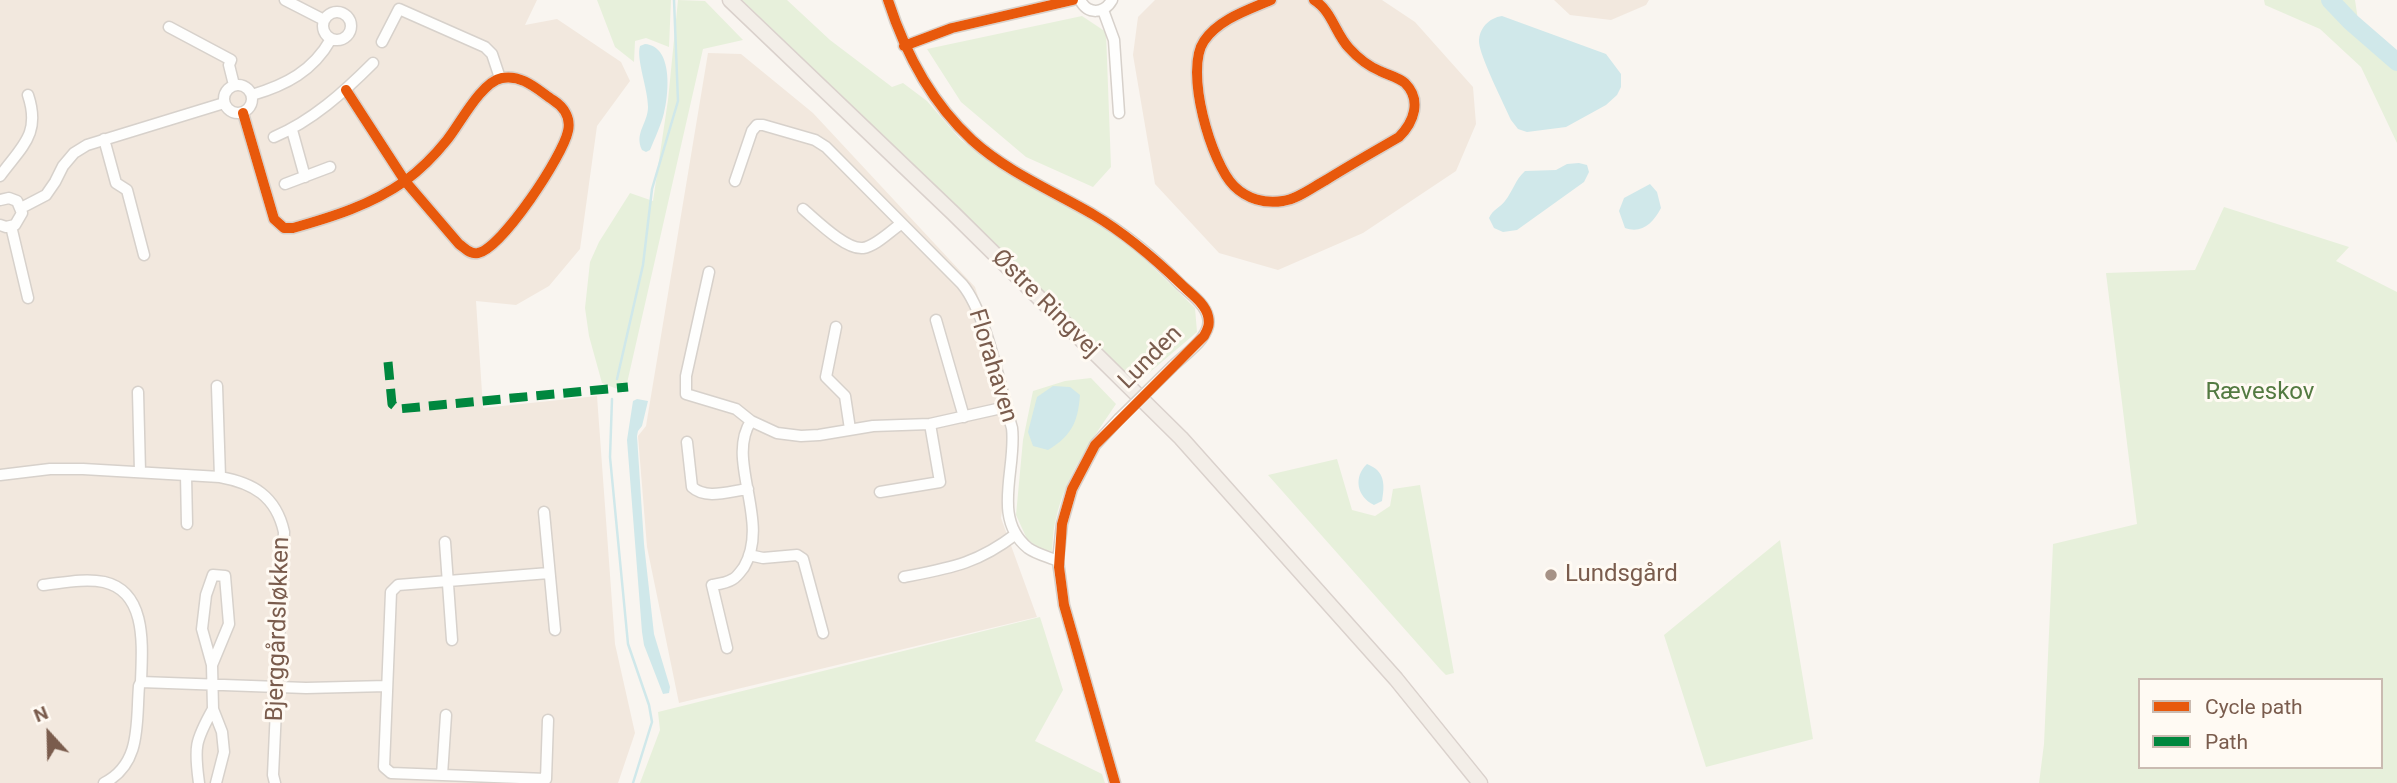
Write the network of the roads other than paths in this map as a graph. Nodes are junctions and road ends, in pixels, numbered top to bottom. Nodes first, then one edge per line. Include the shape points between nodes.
1 (285, 0) edge
2 (344, 0) edge
3 (730, 0) edge
4 (888, 0) edge
5 (1073, 0) edge
6 (1080, 0) edge
7 (1112, 0) edge
8 (1271, 0) edge
9 (1314, 0) edge
10 (1247, 5) edge
11 (1104, 10) junction
12 (341, 13) junction
13 (324, 20) junction
14 (169, 27) dead end
15 (331, 39) junction
16 (382, 41) dead end
17 (904, 46) junction
18 (373, 63) dead end
19 (500, 78) junction
20 (234, 85) junction
21 (346, 90) junction
22 (28, 95) dead end
23 (252, 95) junction
24 (224, 103) junction
25 (243, 113) junction
26 (1119, 113) dead end
27 (292, 130) junction
28 (274, 137) dead end
29 (104, 139) junction
30 (330, 167) dead end
31 (0, 176) edge
32 (305, 177) junction
33 (405, 181) junction
34 (735, 181) dead end
35 (285, 184) dead end
36 (2, 199) edge
37 (22, 208) junction
38 (803, 209) dead end
39 (901, 224) junction
40 (5, 226) edge
41 (144, 254) dead end
42 (709, 272) dead end
43 (28, 298) dead end
44 (936, 320) dead end
45 (836, 327) dead end
46 (217, 386) dead end
47 (138, 392) dead end
48 (1006, 407) junction
49 (964, 417) junction
50 (751, 421) junction
51 (930, 424) junction
52 (850, 429) junction
53 (687, 442) dead end
54 (140, 472) junction
55 (0, 475) edge
56 (186, 475) junction
57 (220, 477) junction
58 (748, 489) junction
59 (880, 492) dead end
60 (544, 512) dead end
61 (187, 524) dead end
62 (1016, 534) junction
63 (445, 542) dead end
64 (749, 555) junction
65 (1058, 561) junction
66 (550, 573) junction
67 (904, 577) dead end
68 (448, 581) junction
69 (43, 585) dead end
70 (555, 630) dead end
71 (823, 633) dead end
72 (452, 640) dead end
73 (727, 648) dead end
74 (212, 665) junction
75 (141, 682) junction
76 (212, 685) junction
77 (387, 686) junction
78 (278, 687) junction
79 (213, 709) junction
80 (446, 715) dead end
81 (548, 720) dead end
82 (197, 768) junction
83 (442, 775) junction
84 (217, 777) edge
85 (273, 780) edge
86 (104, 783) edge
87 (200, 783) edge
88 (1115, 783) edge
89 (1480, 783) edge

1 - 13 street
2 - 12 street
3 - 89 main road, Østre Ringvej via 1181,438 1396,680
4 - 17 street, Lunden
5 - 17 street via 952,28
6 - 11 street via 1089,10
7 - 11 street
8 - 10 street
9 - 10 street via 1363,62 1404,83 1413,95 1415,109 1412,124 1399,136 1285,201 1261,201 1234,186 1219,162 1198,99 1196,62 1202,43 1216,26
11 - 26 street via 1114,40
12 - 13 street
12 - 15 street via 351,21 352,29 344,39
13 - 15 street via 325,33
14 - 20 street via 231,60
15 - 23 street via 300,75
16 - 19 street via 399,9 485,47
17 - 65 street, Lunden, bridge via 925,83 972,141 1122,233 1200,302 1209,317 1203,336 1096,445 1072,489
18 - 21 street
19 - 33 street via 486,86 446,141
19 - 33 street via 527,82 561,105 569,129 530,201 510,225 488,247 469,252
20 - 23 street via 247,87
20 - 24 street via 227,90
21 - 27 street
21 - 33 street
22 - 31 street via 34,111 32,130
23 - 25 street via 252,104
24 - 25 street via 229,111
24 - 29 street
25 - 33 street via 274,219 284,228 353,209
27 - 28 street
27 - 32 street
29 - 37 street via 74,152 46,195
29 - 41 street via 116,183 127,190
30 - 32 street
31 - 36 street
32 - 35 street
34 - 39 street, Florahaven via 752,131 763,125 821,143
36 - 37 street via 17,201
37 - 40 street via 21,218
38 - 39 street via 855,247 864,248
39 - 48 street, Florahaven via 970,293
40 - 43 street
42 - 50 street via 686,394 736,409
44 - 49 street
45 - 52 street via 826,377 845,396
46 - 57 street
47 - 54 street
48 - 49 street
48 - 62 street, Florahaven via 1014,444 1008,518
49 - 51 street
50 - 52 street via 778,433 802,436
50 - 58 street via 742,446
51 - 52 street
51 - 59 street via 940,482
53 - 58 street via 692,487 699,493
54 - 55 street, Bjerggårdsløkken via 50,469
54 - 56 street, Bjerggårdsløkken
56 - 57 street, Bjerggårdsløkken
56 - 61 street
57 - 78 street, Bjerggårdsløkken via 258,489 283,527
58 - 64 street via 753,518
60 - 66 street
62 - 65 street via 1029,549
62 - 67 street via 983,556 955,567
63 - 68 street
64 - 71 street via 797,555 803,559
64 - 73 street via 735,579 712,586
65 - 88 street, Lunden via 1064,606
66 - 68 street
66 - 70 street
68 - 72 street
68 - 77 street via 398,585 391,592
69 - 75 street via 80,581 118,587 139,618
74 - 74 street via 229,624 225,576 213,575 202,629
74 - 76 street
75 - 76 street
75 - 86 street via 134,748 129,761
76 - 78 street
76 - 79 street
77 - 78 street
77 - 83 street via 384,767 391,773
78 - 85 street, Bjerggårdsløkken
79 - 82 street via 195,753
79 - 84 street via 224,752
80 - 83 street
81 - 83 street via 545,779
82 - 84 street
82 - 87 street

